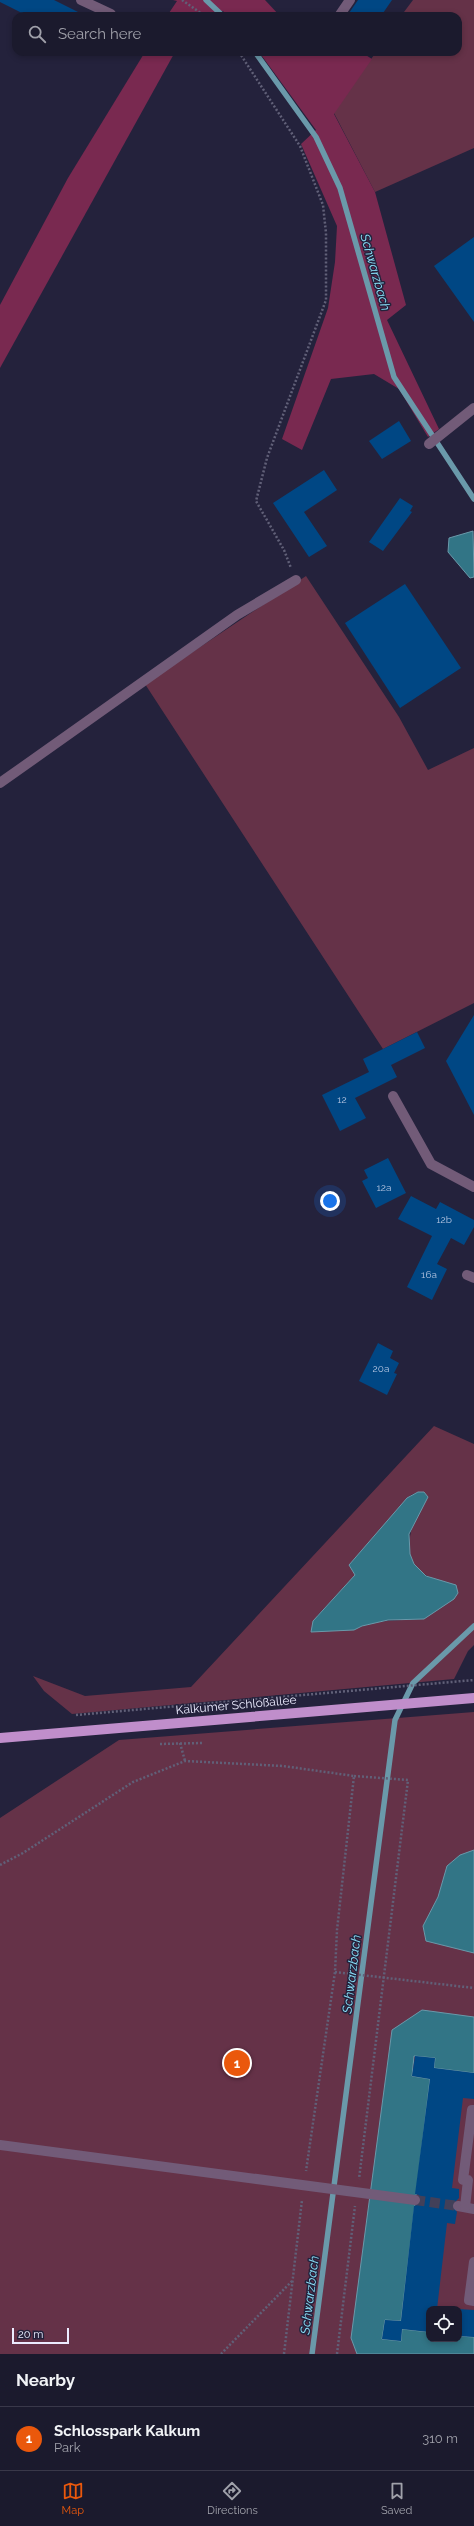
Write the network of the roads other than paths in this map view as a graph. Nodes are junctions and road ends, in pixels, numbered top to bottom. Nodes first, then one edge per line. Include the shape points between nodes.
1 (81, 0) edge
2 (350, 0) edge
3 (107, 12) edge
4 (342, 12) edge
5 (474, 408) edge
6 (429, 444) dead end
7 (296, 580) road end
8 (0, 783) edge
9 (393, 1096) dead end
10 (474, 1186) edge
11 (474, 1698) edge
12 (0, 1738) edge
13 (474, 2110) edge
14 (0, 2145) edge
15 (415, 2200) tunnel mouth
16 (466, 2207) edge
17 (474, 2262) edge
18 (474, 2301) edge

1 - 3 street
2 - 4 street
5 - 6 street
7 - 8 street via 237,615
9 - 10 street via 431,1164
11 - 12 main road, Kalkumer Schloßallee
13 - 16 street via 463,2180 468,2180
14 - 15 street
17 - 18 street via 469,2300

